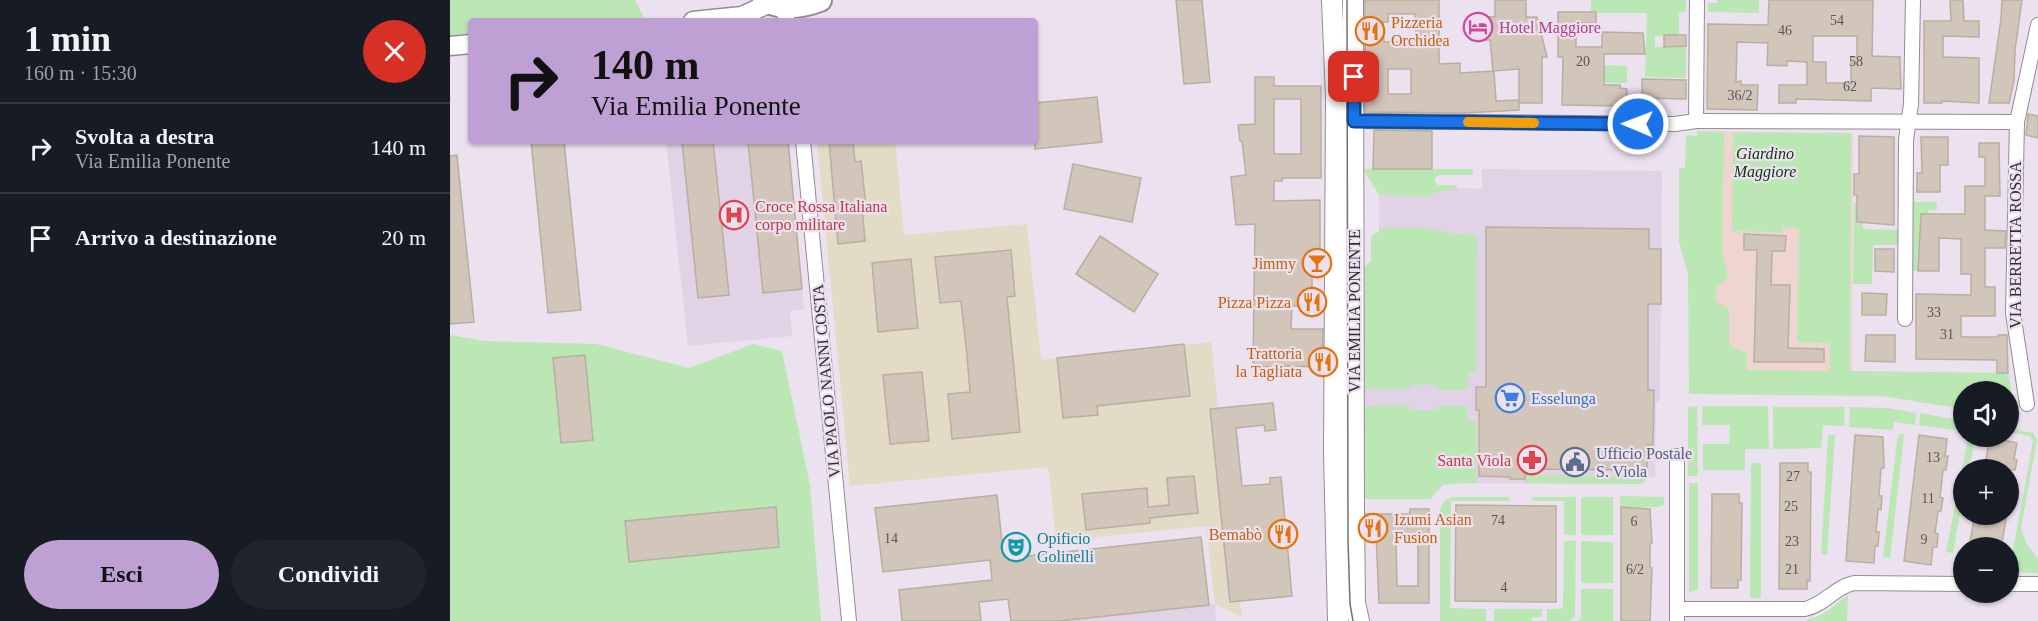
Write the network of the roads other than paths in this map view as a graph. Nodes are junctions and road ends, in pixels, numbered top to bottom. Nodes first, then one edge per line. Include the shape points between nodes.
1 (739, 0) edge
2 (1332, 0) edge
3 (1353, 0) edge
4 (1697, 0) edge
5 (1913, 0) edge
6 (775, 7) edge
7 (809, 9) edge
8 (717, 18) joint
9 (2038, 25) edge
10 (468, 44) edge
11 (450, 46) edge
12 (1354, 121) junction
13 (1695, 121) junction
14 (1908, 122) junction
15 (2017, 122) junction
16 (803, 144) edge
17 (1905, 319) dead end
18 (2027, 404) dead end
19 (1677, 456) dead end
20 (1953, 584) edge
21 (2019, 584) edge
22 (2038, 584) edge
23 (1677, 615) edge
24 (849, 621) edge
25 (1338, 621) edge
26 (1359, 621) edge

1 - 8 street
2 - 25 main road, VIA EMILIA PONENTE via 1336,98 1334,453
3 - 12 main road, VIA EMILIA PONENTE
4 - 13 street
5 - 14 street
6 - 7 main road
6 - 8 street
9 - 15 street, VIA BERRETTA ROSSA
10 - 11 street
12 - 13 street via 1675,124
12 - 26 main road, VIA EMILIA PONENTE via 1355,603
13 - 14 street
14 - 15 street
14 - 17 street
15 - 18 street, VIA BERRETTA ROSSA via 2013,313
16 - 24 street, VIA PAOLO NANNI COSTA
19 - 23 street
20 - 23 street via 1854,583 1805,609
21 - 22 street

